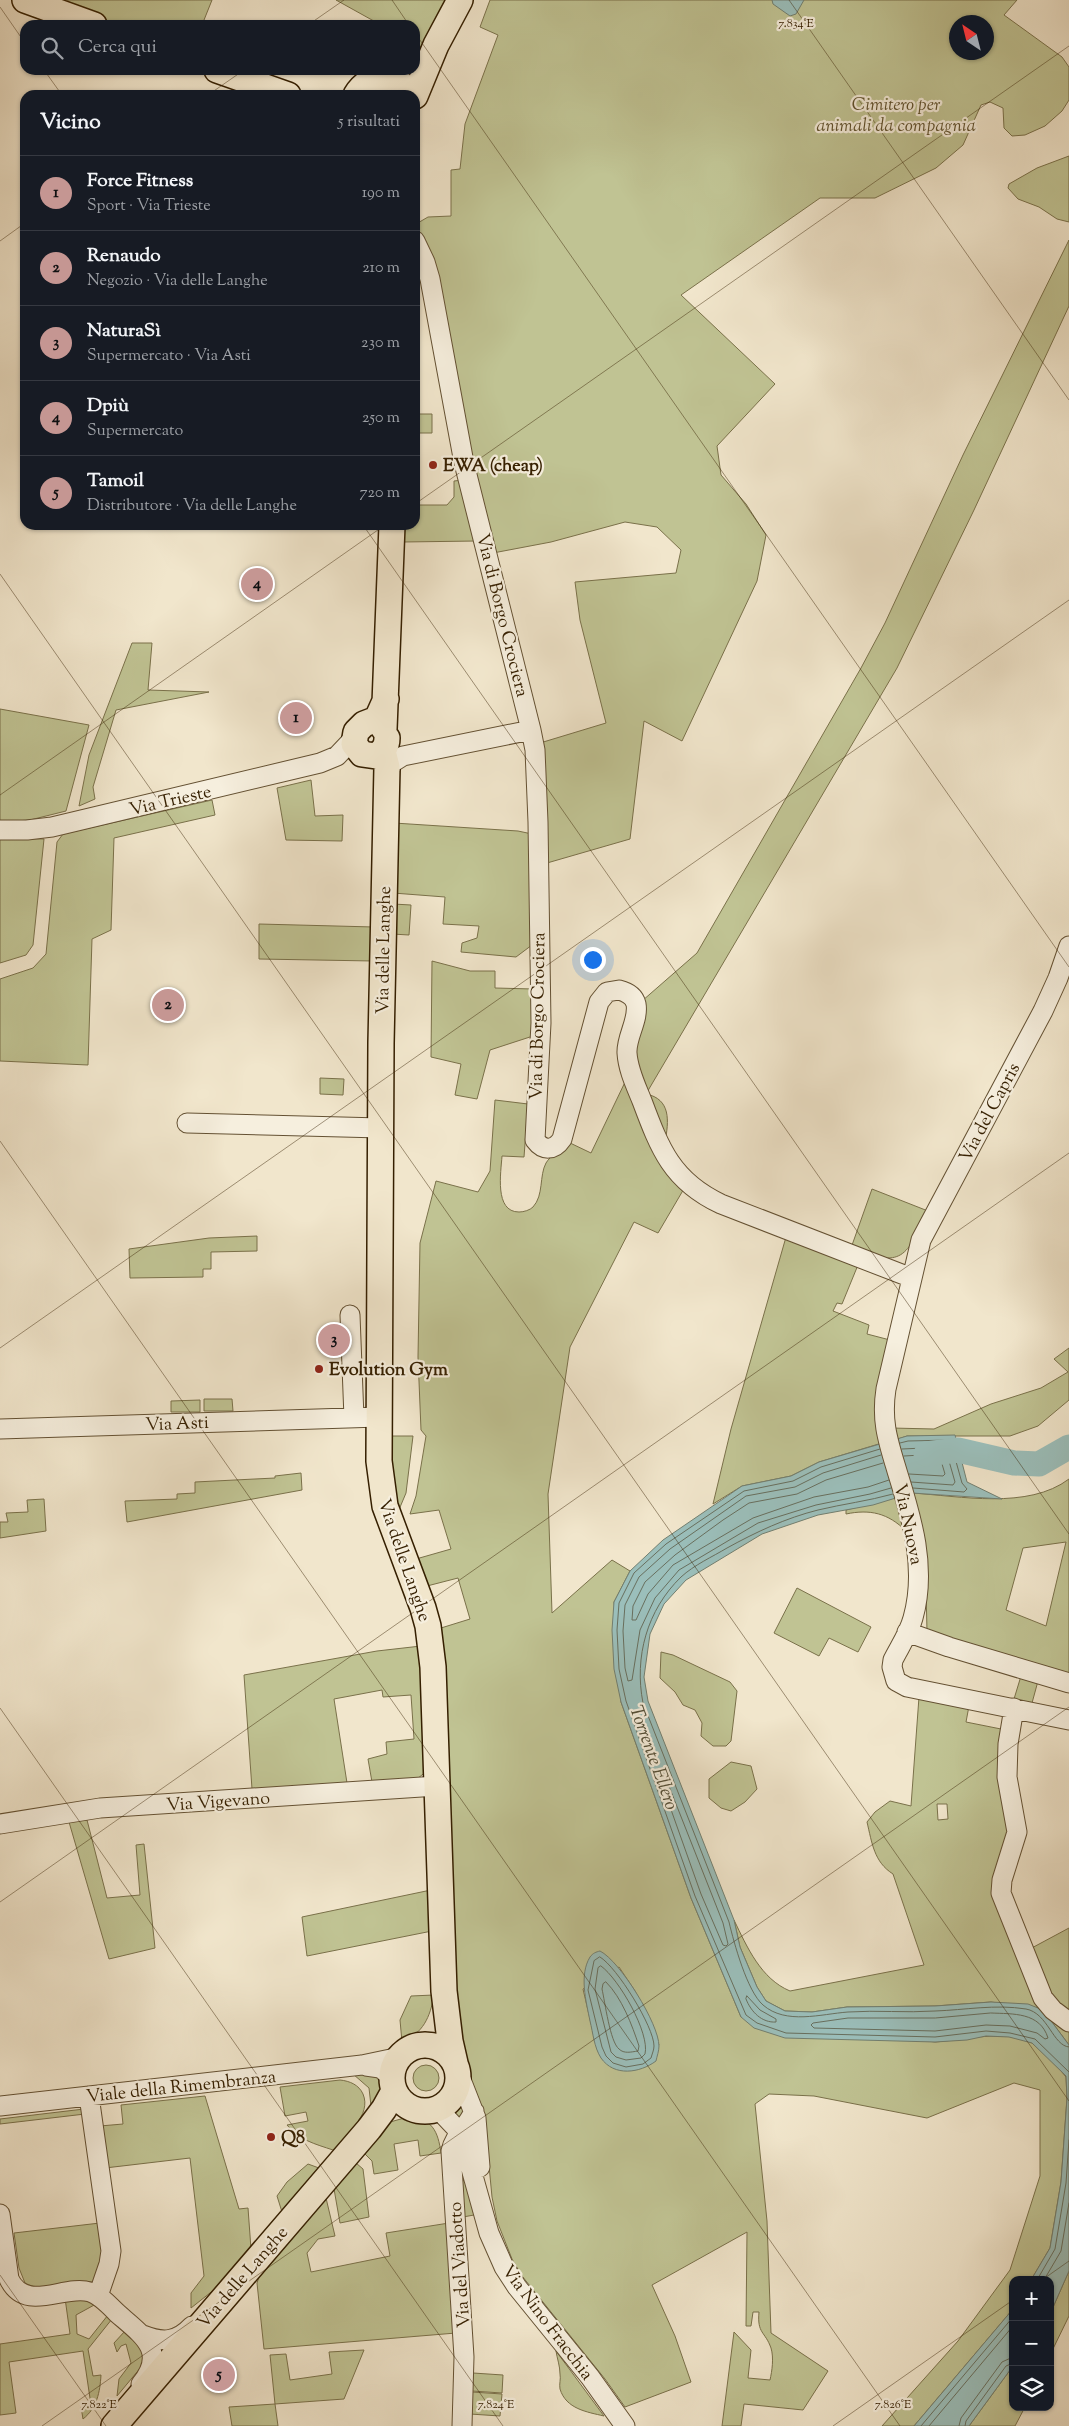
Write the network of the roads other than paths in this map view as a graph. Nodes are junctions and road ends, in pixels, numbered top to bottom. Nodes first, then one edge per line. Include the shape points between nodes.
1 (25, 0) edge
2 (460, 0) edge
3 (80, 20) edge
4 (436, 45) junction
5 (420, 62) edge
6 (231, 75) edge
7 (404, 81) edge
8 (274, 90) edge
9 (359, 90) edge
10 (417, 90) edge
11 (420, 252) edge
12 (392, 530) edge
13 (532, 730) junction
14 (374, 750) junction
15 (0, 830) edge
16 (1069, 946) edge
17 (187, 1123) dead end
18 (380, 1128) junction
19 (912, 1278) junction
20 (350, 1315) dead end
21 (354, 1418) junction
22 (379, 1418) junction
23 (0, 1429) edge
24 (907, 1632) junction
25 (1069, 1683) edge
26 (1014, 1708) junction
27 (1069, 1720) edge
28 (437, 1786) junction
29 (0, 1824) edge
30 (444, 1991) junction
31 (1069, 2022) edge
32 (424, 2045) junction
33 (456, 2067) junction
34 (398, 2083) junction
35 (89, 2096) junction
36 (0, 2106) edge
37 (438, 2109) junction
38 (474, 2111) junction
39 (460, 2134) junction
40 (484, 2213) junction
41 (0, 2214) edge
42 (98, 2296) junction
43 (211, 2313) junction
44 (143, 2335) junction
45 (136, 2401) junction
46 (114, 2426) edge
47 (462, 2426) edge
48 (625, 2426) edge

1 - 3 main road
2 - 4 main road
4 - 5 main road
4 - 10 main road
6 - 8 main road
7 - 9 main road via 380,77 370,80
11 - 13 street, Via di Borgo Crociera via 430,278 464,463
12 - 14 main road, Via delle Langhe via 386,696
13 - 14 street, Via Trieste via 403,756 392,763
13 - 19 street, Via di Borgo Crociera via 538,822 541,1004 535,1140 539,1146 554,1148 562,1139 599,1002 607,992 619,990 632,996 636,1007 627,1044 630,1070 660,1148 678,1175 721,1204
14 - 15 street, Via Trieste via 337,756 285,772 52,827
14 - 18 main road, Via delle Langhe
16 - 19 street, Via del Capris via 1043,1011 921,1240
17 - 18 street
18 - 22 main road, Via delle Langhe
19 - 24 street, Via Nuova via 883,1420 916,1542 920,1572 914,1613
20 - 21 street
21 - 22 street, Via Asti
21 - 23 street, Via Asti
22 - 28 main road, Via delle Langhe via 380,1470 385,1506 428,1626 433,1667
24 - 25 street
24 - 26 street, Via Nuova via 892,1667 896,1681 901,1685
26 - 27 street, Via Nuova
26 - 31 street via 1007,1778 1017,1832 1001,1893 1043,1998 1052,2010
28 - 29 street, Via Vigevano via 100,1808
28 - 30 main road, Via delle Langhe
30 - 32 main road, Via delle Langhe via 435,2025
30 - 33 main road, Via delle Langhe
32 - 33 main road via 442,2050
32 - 34 main road via 408,2050
33 - 37 main road, Via delle Langhe via 458,2083 455,2094
33 - 38 street, Via Nino Fracchia
34 - 35 street, Viale della Rimembranza via 362,2065
34 - 37 main road via 425,2112
34 - 43 main road, Via delle Langhe via 369,2129
35 - 36 street, Viale della Rimembranza
35 - 42 street via 110,2251
37 - 39 street, Via Nino Fracchia
38 - 39 street, Via del Viadotto
38 - 40 street, Via Nino Fracchia
39 - 40 street, Via Nino Fracchia
39 - 47 street, Via del Viadotto via 452,2145 451,2158 464,2357
40 - 48 street, Via Nino Fracchia via 494,2244 511,2278
41 - 42 street via 9,2279 17,2290 35,2297 84,2291
42 - 44 street
43 - 44 street via 199,2318 174,2339 160,2341
43 - 45 main road, Via delle Langhe
44 - 45 street via 152,2350 153,2362 137,2390
45 - 46 main road, Via delle Langhe

